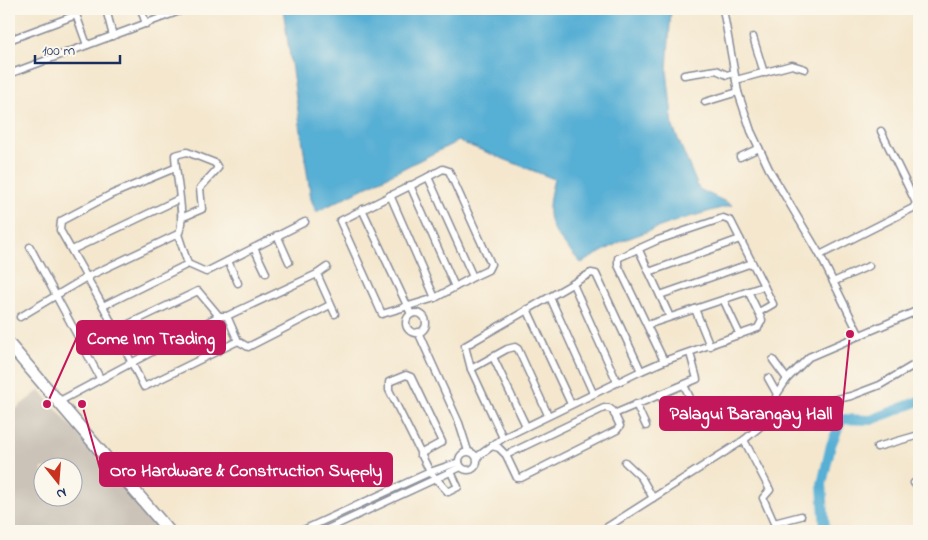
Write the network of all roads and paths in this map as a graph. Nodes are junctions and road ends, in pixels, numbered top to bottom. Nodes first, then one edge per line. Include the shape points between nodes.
1 (106, 9) edge
2 (141, 9) edge
3 (185, 9) edge
4 (723, 9) edge
5 (176, 10) edge
6 (75, 12) edge
7 (146, 24) junction
8 (113, 36) junction
9 (752, 37) dead end
10 (9, 40) edge
11 (86, 45) junction
12 (805, 69) dead end
13 (764, 73) junction
14 (9, 74) edge
15 (684, 75) dead end
16 (735, 76) junction
17 (738, 92) junction
18 (705, 102) dead end
19 (881, 130) dead end
20 (759, 148) junction
21 (740, 157) dead end
22 (175, 168) junction
23 (428, 176) junction
24 (410, 185) junction
25 (390, 195) junction
26 (179, 199) junction
27 (362, 209) junction
28 (181, 218) junction
29 (305, 222) dead end
30 (178, 234) junction
31 (277, 235) junction
32 (740, 239) junction
33 (30, 247) dead end
34 (254, 248) junction
35 (638, 248) junction
36 (72, 250) junction
37 (820, 255) junction
38 (228, 260) junction
39 (289, 262) dead end
40 (752, 263) junction
41 (188, 264) junction
42 (869, 266) dead end
43 (327, 267) dead end
44 (649, 272) junction
45 (266, 273) dead end
46 (317, 274) junction
47 (87, 277) junction
48 (473, 277) junction
49 (833, 282) junction
50 (238, 283) dead end
51 (573, 284) junction
52 (764, 286) junction
53 (455, 287) junction
54 (748, 291) junction
55 (660, 295) junction
56 (57, 296) junction
57 (550, 297) junction
58 (435, 298) junction
59 (724, 301) junction
60 (330, 305) junction
61 (103, 306) junction
62 (408, 306) junction
63 (527, 309) junction
64 (694, 309) junction
65 (919, 310) edge
66 (759, 312) junction
67 (335, 314) dead end
68 (411, 314) junction
69 (219, 316) junction
70 (227, 316) junction
71 (20, 317) dead end
72 (670, 317) junction
73 (646, 325) junction
74 (116, 330) junction
75 (418, 332) junction
76 (740, 335) junction
77 (860, 336) junction
78 (238, 342) junction
79 (9, 344) edge
80 (710, 346) junction
81 (690, 352) junction
82 (493, 357) junction
83 (773, 360) dead end
84 (664, 361) junction
85 (131, 362) junction
86 (919, 362) edge
87 (471, 369) junction
88 (640, 372) junction
89 (100, 378) junction
90 (768, 378) dead end
91 (787, 379) junction
92 (617, 382) junction
93 (684, 384) junction
94 (593, 393) junction
95 (660, 394) junction
96 (777, 394) junction
97 (58, 402) junction
98 (692, 402) dead end
99 (571, 404) junction
100 (636, 404) junction
101 (614, 414) junction
102 (669, 414) dead end
103 (548, 415) junction
104 (767, 421) junction
105 (526, 426) junction
106 (646, 426) dead end
107 (919, 435) edge
108 (503, 438) junction
109 (744, 440) junction
110 (492, 446) junction
111 (877, 447) dead end
112 (468, 451) junction
113 (420, 454) junction
114 (506, 455) junction
115 (477, 457) junction
116 (625, 462) dead end
117 (460, 464) junction
118 (430, 472) junction
119 (451, 472) junction
120 (437, 477) junction
121 (653, 498) junction
122 (802, 516) dead end
123 (326, 520) junction
124 (326, 530) edge
125 (169, 531) edge
126 (301, 531) edge
127 (601, 531) edge

1 - 8 street
2 - 7 street
3 - 5 street
4 - 16 street
5 - 7 street
6 - 10 street
6 - 11 street
7 - 8 street
8 - 11 street
9 - 13 street
11 - 14 street
12 - 13 street via 797,65
13 - 16 street
15 - 16 street via 716,70
16 - 17 street
17 - 18 street
17 - 20 street
19 - 37 street via 916,204
20 - 21 street
20 - 37 street
22 - 26 street
22 - 28 street via 175,155 180,152 195,154 218,166 200,188 202,209
22 - 36 street via 110,195 61,221 59,228
23 - 24 street
23 - 48 street
23 - 48 street via 443,169 450,171 490,264 488,270
24 - 25 street
24 - 53 street
25 - 27 street
25 - 58 street
26 - 28 street
26 - 36 street
27 - 62 street
27 - 62 street via 340,223 379,311 384,314
28 - 30 street
29 - 31 street
30 - 41 street
30 - 47 street
31 - 34 street
31 - 39 street
32 - 35 street via 731,220 723,218
32 - 40 street
32 - 44 street
33 - 56 street
34 - 38 street
34 - 45 street
35 - 44 street
35 - 73 street via 617,261
36 - 47 street
37 - 49 street
38 - 41 street via 206,272
38 - 50 street
40 - 52 street
40 - 55 street
41 - 61 street
42 - 49 street
43 - 46 street
44 - 55 street
46 - 60 street
46 - 70 street
47 - 56 street
47 - 61 street
48 - 53 street
49 - 77 street
51 - 57 street
51 - 88 street via 591,273 596,274
51 - 92 street
52 - 54 street
52 - 66 street via 773,304
53 - 58 street
54 - 59 street
54 - 66 street
55 - 72 street
56 - 71 street
56 - 89 street
57 - 63 street
57 - 94 street
58 - 62 street
59 - 64 street
59 - 76 street
60 - 67 street
60 - 78 street via 248,347
61 - 74 street
62 - 68 street
63 - 87 street via 465,346
63 - 99 street
64 - 72 street
64 - 80 street
65 - 77 street
66 - 76 street via 762,324
68 - 75 street via 406,325 409,330
68 - 75 street via 420,314 424,319 425,326
69 - 70 street
69 - 74 street via 198,291
69 - 85 street
70 - 78 street
72 - 73 street
73 - 84 street
74 - 85 street
75 - 112 street via 459,423
76 - 80 street
77 - 91 street via 809,357
78 - 85 street via 146,388
79 - 97 highway
80 - 81 street
81 - 84 street
81 - 93 street via 697,379
82 - 87 street
82 - 103 street via 512,348 518,349
82 - 105 street
83 - 91 street
84 - 88 street
85 - 89 street
86 - 104 street via 880,386 806,406
87 - 108 street
88 - 92 street
89 - 97 street
90 - 96 street
91 - 96 street
92 - 94 street
93 - 95 street
93 - 98 street
94 - 99 street
95 - 100 street
95 - 102 street
96 - 104 street
97 - 125 highway
99 - 103 street
100 - 101 street
100 - 106 street
101 - 114 street via 609,408 604,408
101 - 114 street via 620,426 618,430 521,478 517,478
103 - 105 street
104 - 109 street
105 - 108 street
107 - 111 street
108 - 110 street
109 - 121 street
109 - 122 street via 770,490 763,498 774,523
110 - 114 street
110 - 115 street
112 - 115 street
112 - 117 street via 461,454
113 - 113 street via 388,387 389,382 406,375 411,376 442,442
113 - 118 street
115 - 117 street via 478,463 474,468 469,470
116 - 121 street via 641,477
117 - 118 street
117 - 119 street
118 - 120 street
118 - 123 street
119 - 120 street
119 - 120 street via 458,487 455,490 444,491
120 - 124 street
121 - 127 street
123 - 124 street
123 - 126 street

